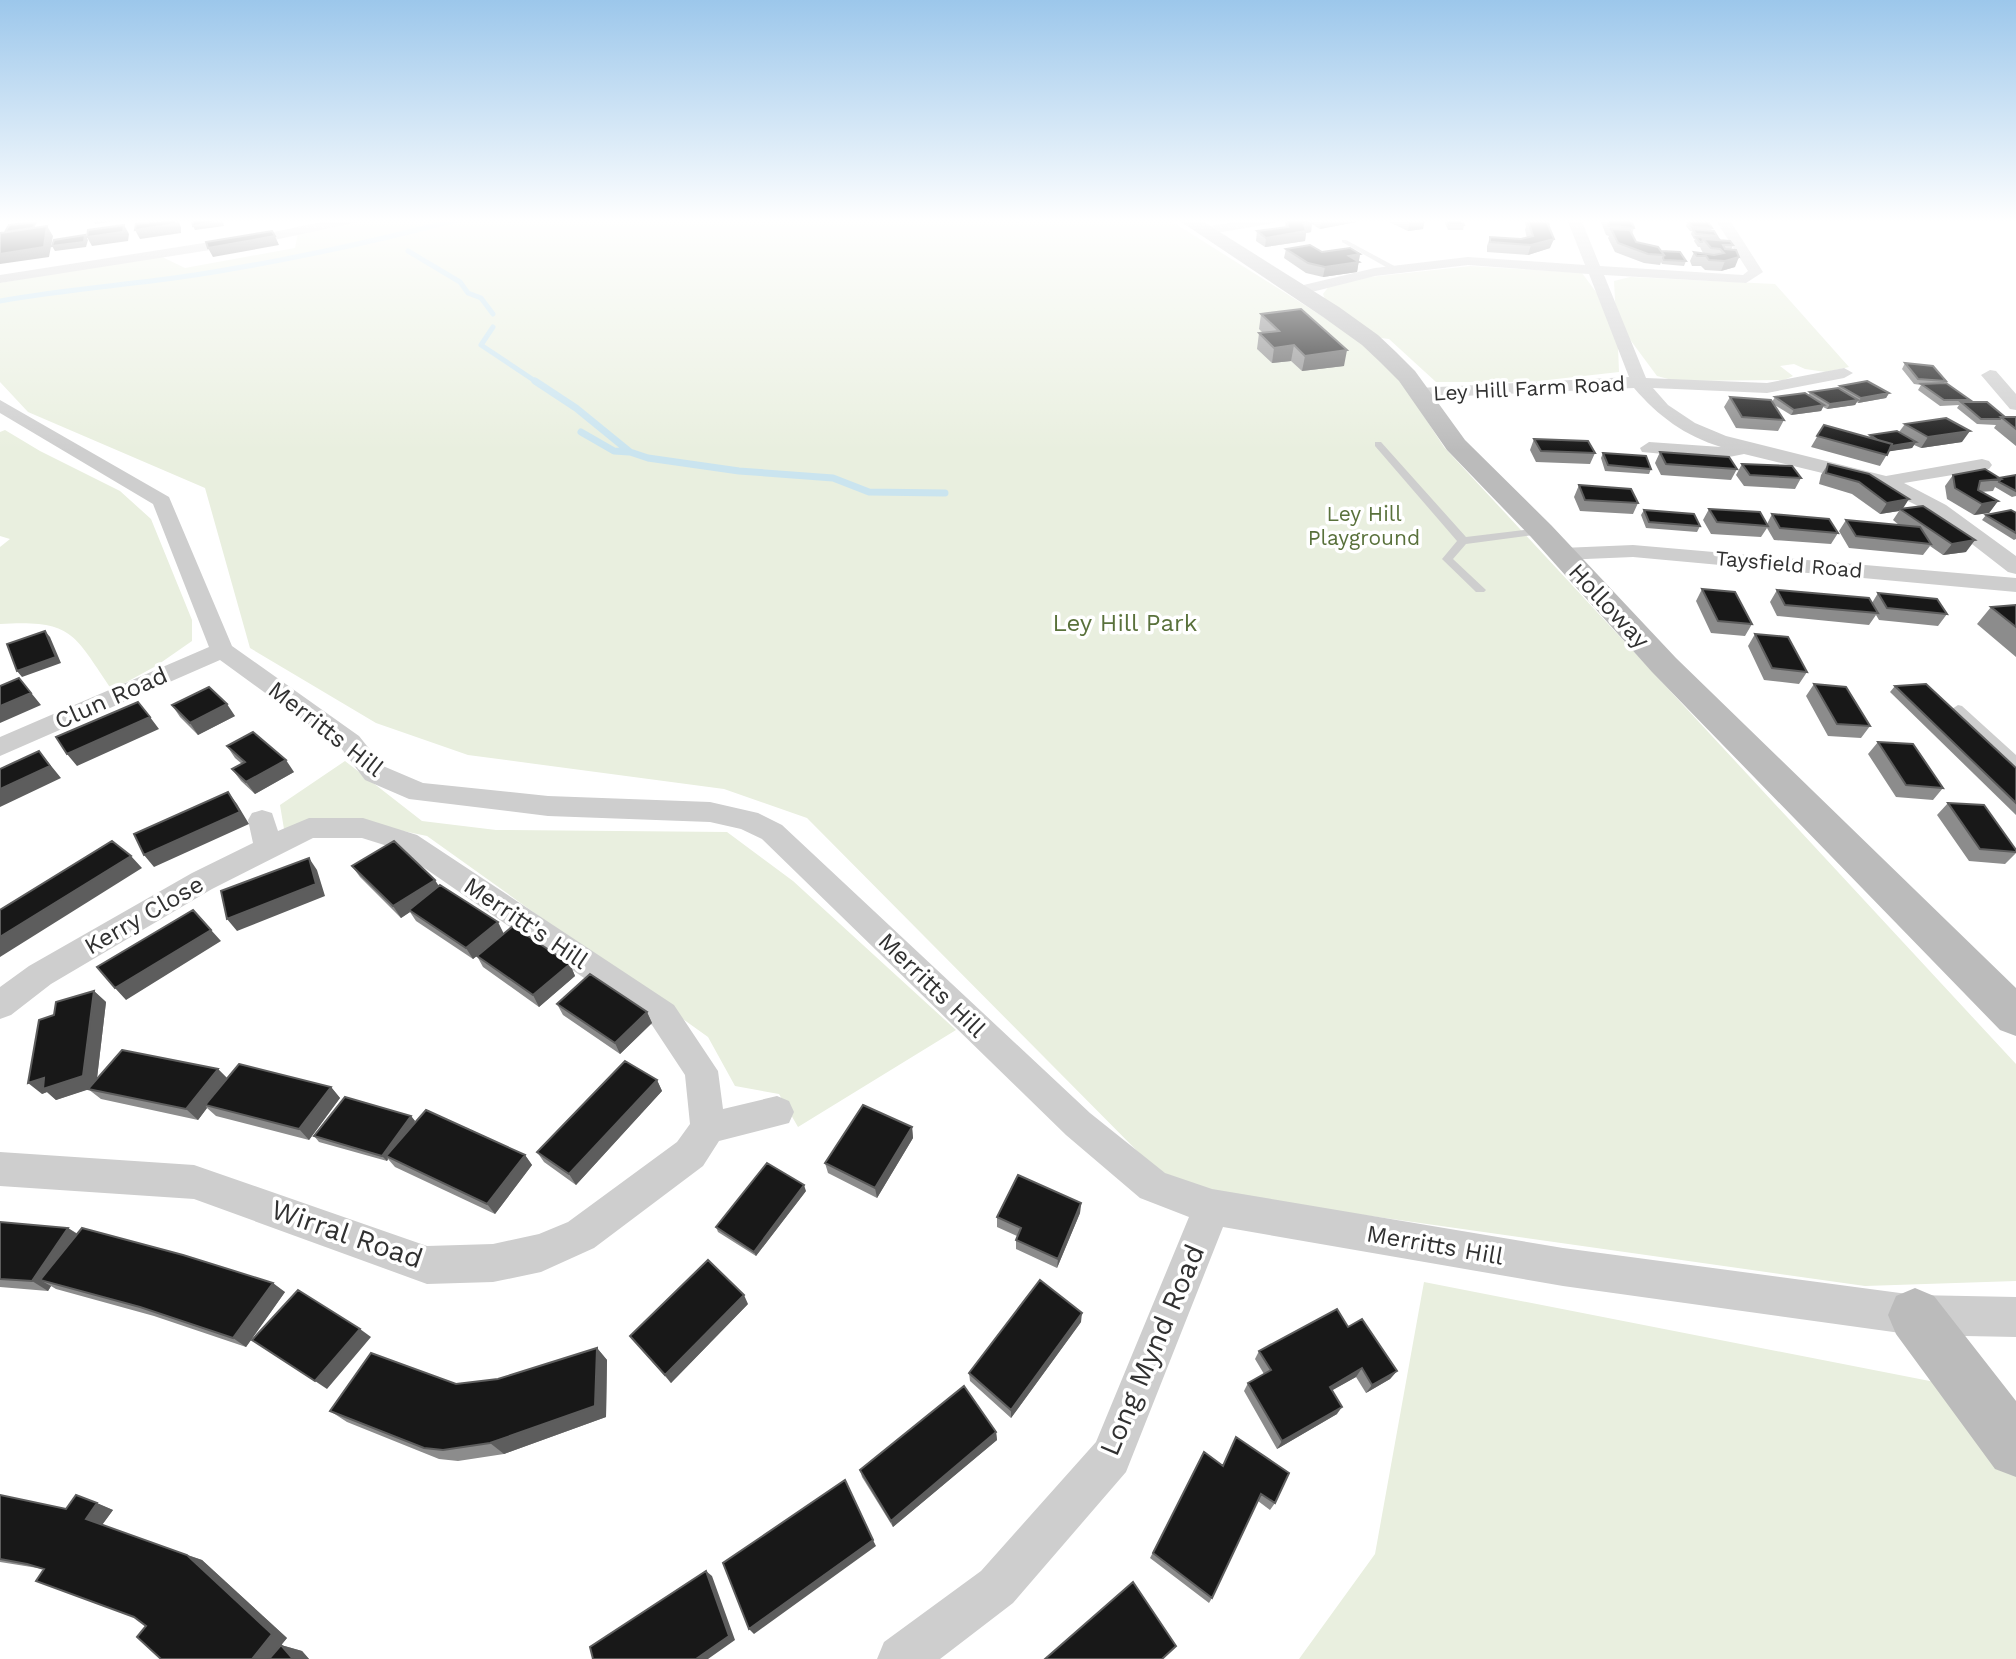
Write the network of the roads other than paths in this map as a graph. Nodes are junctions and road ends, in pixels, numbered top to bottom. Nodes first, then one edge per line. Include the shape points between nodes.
1 (1304, 296) edge
2 (1606, 296) edge
3 (1791, 367) dead end
4 (1844, 373) dead end
5 (1990, 375) dead end
6 (1813, 380) junction
7 (1640, 384) junction
8 (1419, 393) junction
9 (2016, 405) edge
10 (5, 414) edge
11 (1378, 444) dead end
12 (1649, 448) dead end
13 (1744, 450) junction
14 (2000, 475) edge
15 (1886, 483) junction
16 (1541, 531) junction
17 (1462, 541) junction
18 (1562, 554) junction
19 (2016, 567) edge
20 (2016, 585) edge
21 (1480, 590) dead end
22 (222, 650) junction
23 (1958, 709) dead end
24 (0, 747) edge
25 (2016, 762) edge
26 (265, 834) joint
27 (0, 1005) edge
28 (2016, 1017) edge
29 (777, 1112) dead end
30 (708, 1128) junction
31 (0, 1169) edge
32 (1212, 1206) junction
33 (1915, 1315) junction
34 (2016, 1317) edge
35 (2016, 1448) edge
36 (901, 1659) edge

1 - 8 street, Holloway via 1370,340
2 - 7 street
3 - 6 street
4 - 6 street, Ley Hill Farm Road
5 - 9 street
6 - 7 street, Ley Hill Farm Road via 1767,388
7 - 8 street, Ley Hill Farm Road
7 - 13 street via 1668,414
8 - 16 street, Holloway via 1456,445
10 - 22 street via 162,501
11 - 17 lane
12 - 13 street via 1719,453
13 - 15 street
14 - 15 street via 1974,460
15 - 19 street via 1930,502
16 - 17 lane
16 - 18 street, Holloway
17 - 21 lane via 1447,559
18 - 20 street, Taysfield Road via 1633,551
18 - 28 street, Holloway via 1713,715
22 - 24 street, Clun Road
22 - 32 street, Merritts Hill via 350,742 374,773 419,792 548,806 710,812 748,820 772,832 1078,1124 1153,1186
23 - 25 lane
26 - 27 street, Kerry Close via 202,881 40,975
26 - 30 street, Merritt's Hill via 363,828 407,842 663,1015 701,1071
29 - 30 street
30 - 31 street, Wirral Road via 690,1154 581,1235 541,1253 493,1264 427,1265 194,1182
32 - 33 street, Merritts Hill via 1563,1267
32 - 36 street, Long Mynd Road via 1111,1457 997,1587
33 - 34 street, Merritts Hill
33 - 35 street

